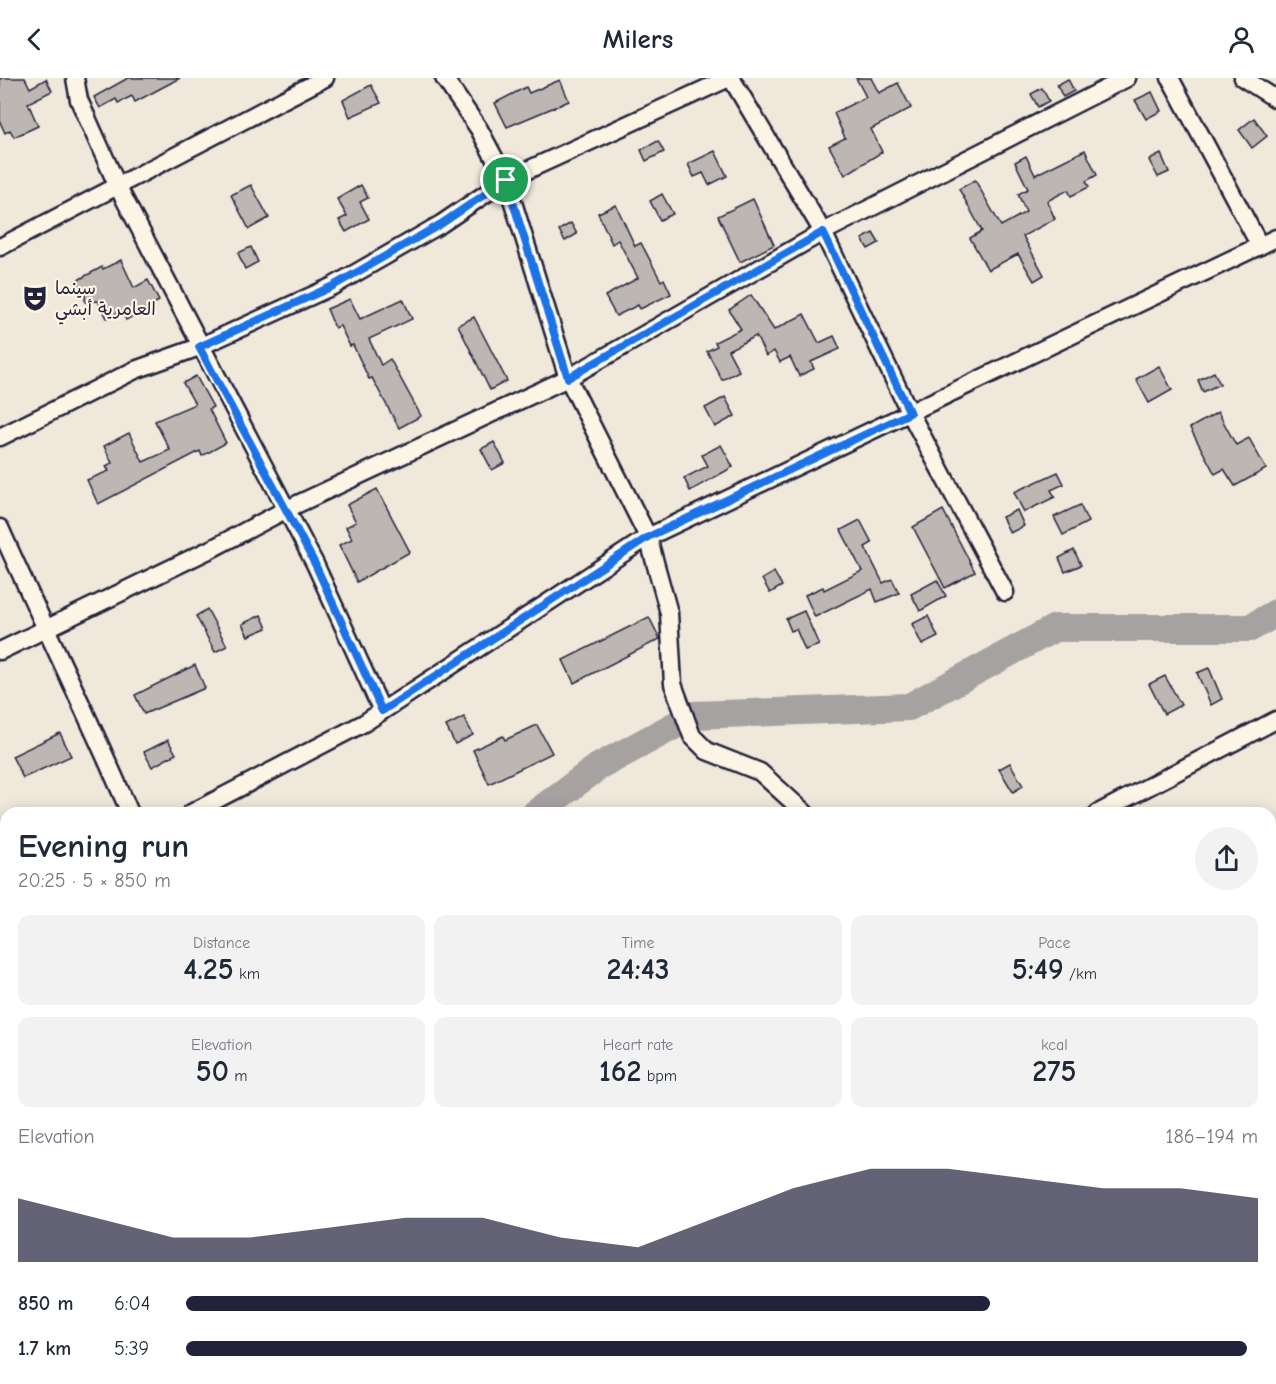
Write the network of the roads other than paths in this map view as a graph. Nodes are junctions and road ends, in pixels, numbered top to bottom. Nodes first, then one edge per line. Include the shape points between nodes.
1 (75, 78) edge
2 (326, 78) edge
3 (444, 78) edge
4 (730, 78) edge
5 (1127, 78) edge
6 (1170, 78) edge
7 (1243, 78) edge
8 (1276, 99) edge
9 (506, 180) junction
10 (118, 187) junction
11 (823, 232) junction
12 (1276, 238) edge
13 (1260, 246) junction
14 (0, 247) edge
15 (199, 347) junction
16 (568, 378) junction
17 (910, 413) junction
18 (0, 437) edge
19 (287, 509) junction
20 (0, 528) edge
21 (648, 537) junction
22 (1005, 592) dead end
23 (44, 629) junction
24 (0, 651) edge
25 (382, 711) junction
26 (1276, 720) edge
27 (127, 807) edge
28 (203, 807) edge
29 (798, 807) edge
30 (1122, 807) edge

1 - 10 street via 79,100
2 - 10 street
3 - 9 street via 479,129
4 - 9 street
4 - 11 street
5 - 11 street
6 - 13 street
7 - 8 street
9 - 15 street via 441,224 333,286
9 - 16 street
10 - 14 street
10 - 15 street
11 - 16 street
11 - 17 street
12 - 13 street
13 - 17 street
15 - 18 street via 135,370
15 - 19 street
16 - 19 street
16 - 21 street
17 - 21 street
17 - 22 street
19 - 23 street
19 - 25 street
20 - 23 street
21 - 25 street
21 - 29 street via 669,613 673,684 692,736 707,751 760,772
23 - 24 street
23 - 27 street
25 - 28 street
26 - 30 street

